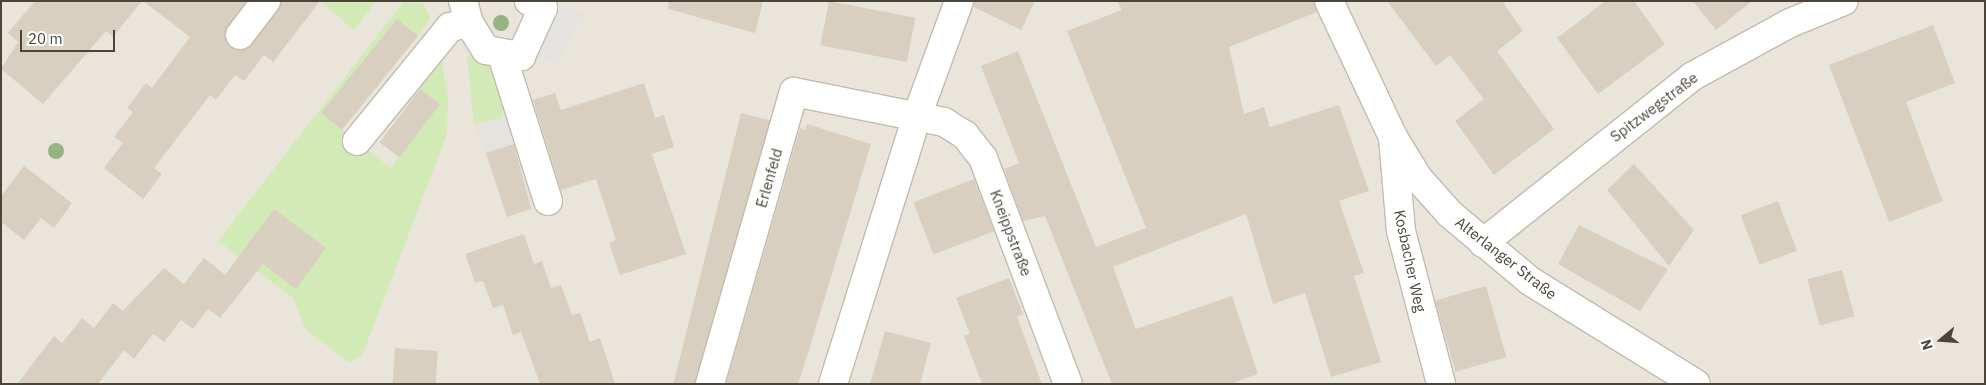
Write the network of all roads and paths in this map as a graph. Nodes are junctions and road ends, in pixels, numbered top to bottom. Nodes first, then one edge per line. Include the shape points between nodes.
1 (266, 1) edge
2 (529, 1) edge
3 (959, 1) edge
4 (1329, 1) edge
5 (1844, 1) edge
6 (466, 12) edge
7 (240, 36) dead end
8 (502, 55) junction
9 (917, 116) junction
10 (1393, 137) junction
11 (357, 140) dead end
12 (548, 201) dead end
13 (1483, 243) junction
14 (710, 384) edge
15 (834, 384) edge
16 (1068, 384) edge
17 (1441, 384) edge
18 (1696, 384) edge

1 - 7 street
2 - 8 street via 543,8 521,56
3 - 9 street
4 - 10 street, Alterlanger Straße
5 - 13 street, Spitzwegstraße via 1790,22 1693,76
6 - 8 street via 486,50
6 - 11 street via 450,26
8 - 12 street
9 - 14 street, Erlenfeld via 794,92
9 - 15 street
9 - 16 street, Kneippstraße via 944,122 966,136 984,158
10 - 13 street, Alterlanger Straße via 1418,178
10 - 17 street, Kosbacher Weg via 1401,231
13 - 18 street, Alterlanger Straße via 1530,280

